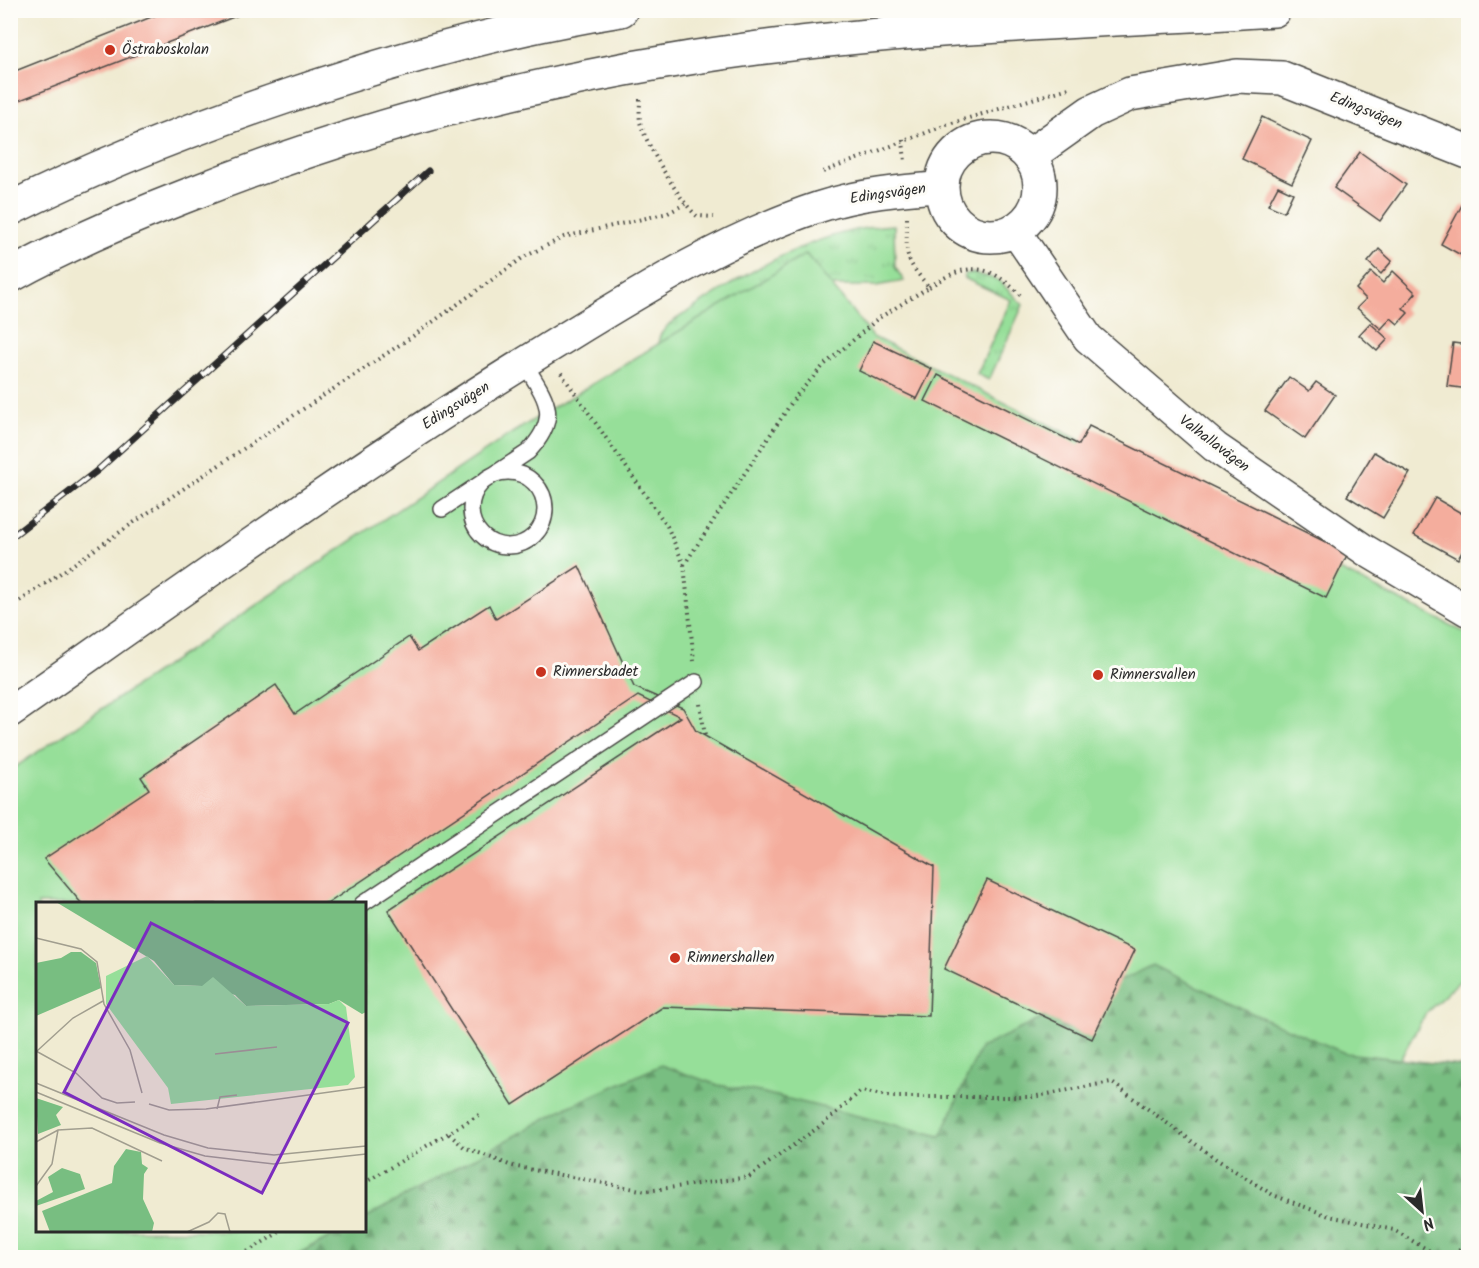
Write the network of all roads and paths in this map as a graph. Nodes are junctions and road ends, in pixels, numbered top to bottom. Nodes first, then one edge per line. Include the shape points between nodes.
1 (621, 10) edge
2 (1274, 10) edge
3 (640, 95) dead end
4 (903, 140) dead end
5 (1468, 152) edge
6 (1029, 156) junction
7 (813, 177) dead end
8 (942, 187) junction
9 (685, 204) junction
10 (10, 208) edge
11 (718, 216) dead end
12 (907, 220) dead end
13 (1014, 230) junction
14 (10, 276) edge
15 (929, 287) junction
16 (1024, 300) dead end
17 (524, 363) junction
18 (558, 367) dead end
19 (487, 478) junction
20 (442, 508) dead end
21 (684, 564) junction
22 (1466, 606) edge
23 (10, 608) edge
24 (696, 682) junction
25 (10, 712) edge
26 (705, 736) dead end
27 (365, 902) edge
28 (479, 1115) dead end
29 (449, 1134) junction
30 (366, 1182) edge
31 (281, 1232) edge
32 (1468, 1240) edge
33 (1453, 1256) edge
34 (237, 1257) edge

1 - 10 main road via 451,45 331,82 231,115
2 - 14 main road via 905,34 758,48 610,72 454,106 252,169 149,210
3 - 9 path via 645,139
4 - 7 path
5 - 6 main road, Edingsvägen via 1282,78 1237,76 1130,94 1091,112
6 - 8 main road via 1000,139 975,140 954,155 945,170
6 - 13 main road via 1037,171 1038,196 1032,212
8 - 13 main road via 948,210 966,229 988,235
8 - 17 street, Edingsvägen via 843,200 801,213 716,252
9 - 11 path via 697,216
9 - 23 path via 668,213 564,237 524,257
12 - 15 path via 909,265
13 - 22 street, Valhallavägen via 1088,338 1164,405 1215,447 1365,550
15 - 16 path via 960,270 988,270 1003,277
15 - 21 path via 879,318 803,388
17 - 19 lane via 545,397 547,425 528,452
17 - 25 street, Edingsvägen via 391,447
18 - 21 path via 667,526
19 - 19 lane via 472,499 474,525 492,543 505,546 529,540 544,519 542,494 524,476 499,473
19 - 20 lane
21 - 24 path
24 - 26 path
24 - 27 lane
28 - 29 path
29 - 30 path
29 - 33 path via 464,1148 512,1166 646,1191 749,1177 823,1124 861,1091 893,1097 1032,1097 1111,1082 1216,1159 1273,1195 1329,1216 1394,1230 1440,1257
31 - 34 path
32 - 33 path

